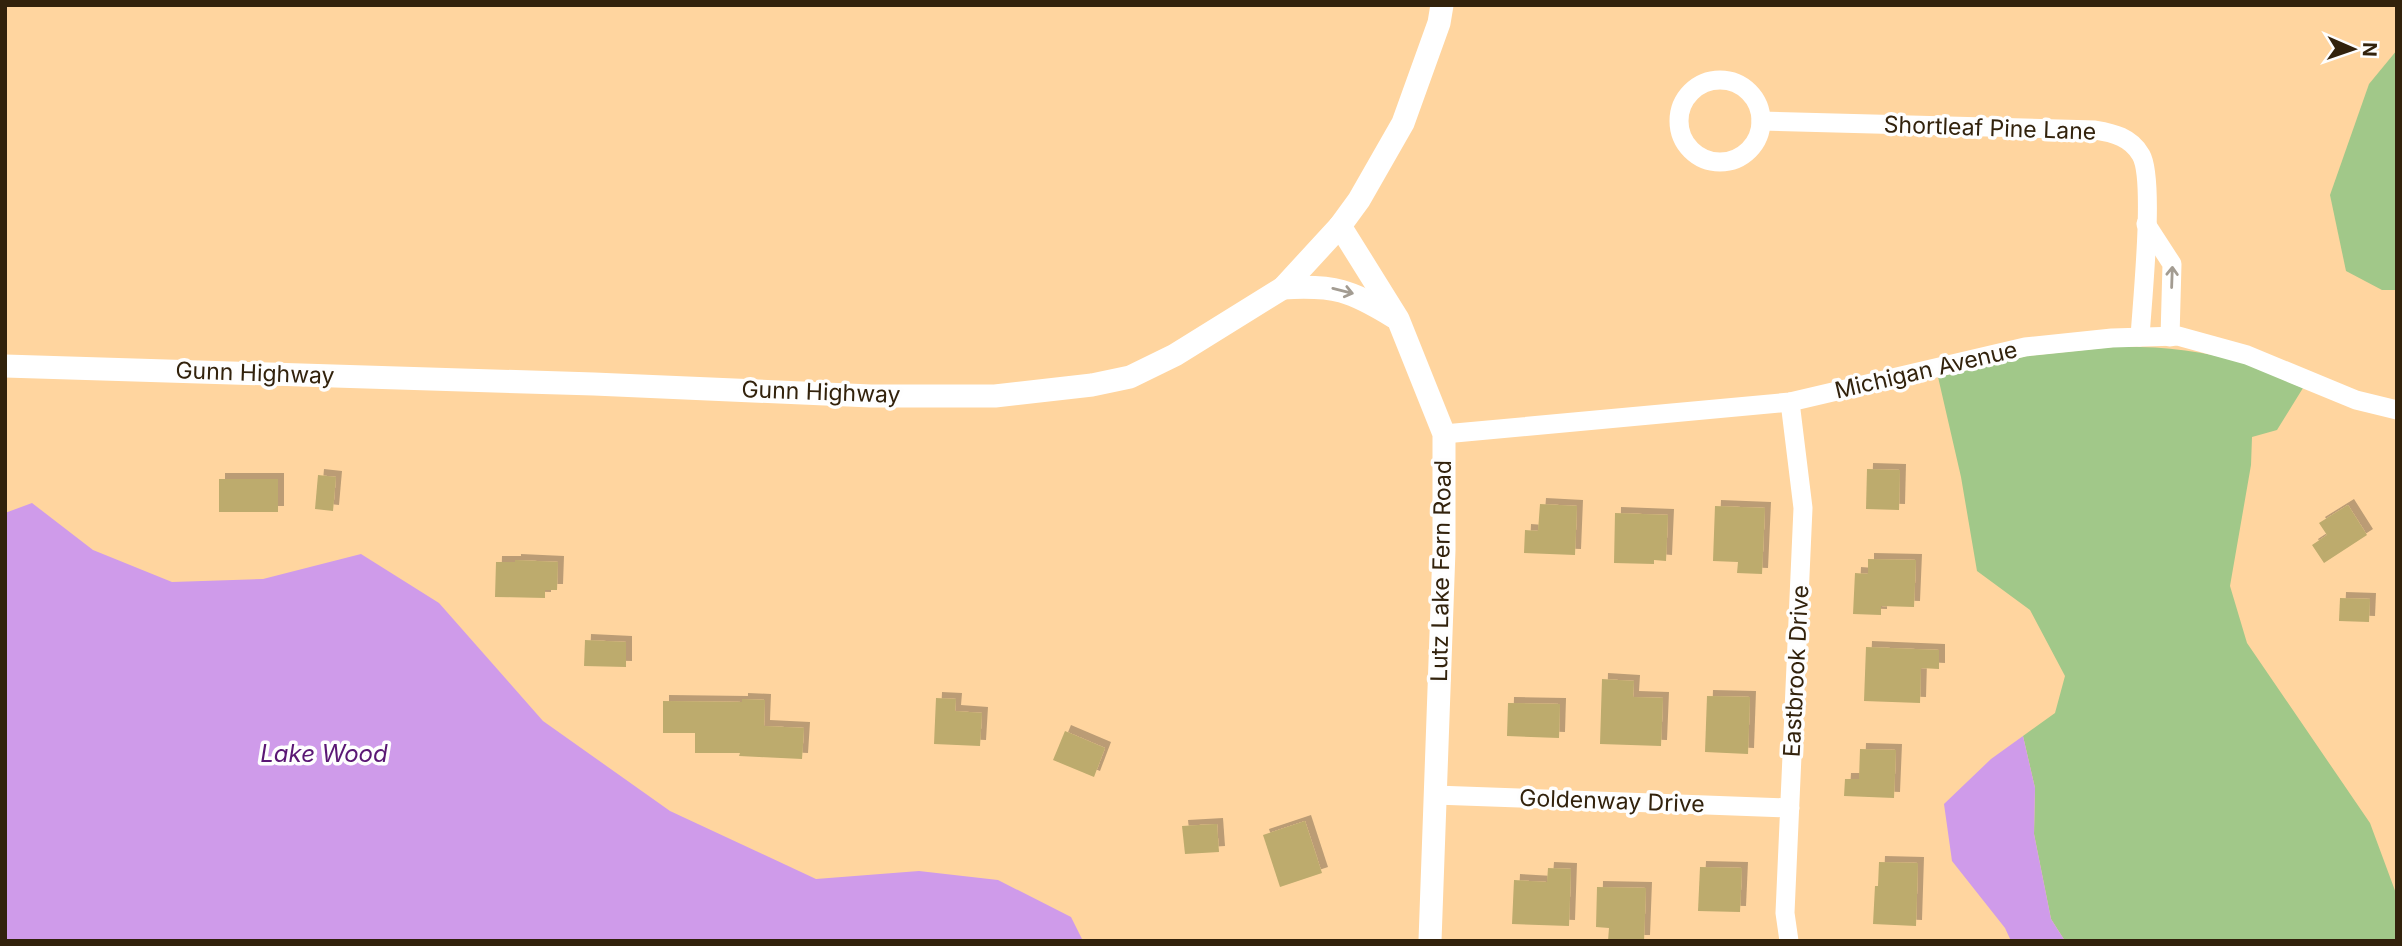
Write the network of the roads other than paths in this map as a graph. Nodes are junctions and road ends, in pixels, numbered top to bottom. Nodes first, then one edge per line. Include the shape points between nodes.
1 (1442, 5) edge
2 (1761, 121) junction
3 (2146, 224) junction
4 (1340, 226) junction
5 (1283, 288) junction
6 (1398, 319) junction
7 (2140, 337) junction
8 (2170, 337) junction
9 (5, 366) edge
10 (1790, 402) junction
11 (2397, 410) edge
12 (1444, 435) junction
13 (1435, 795) junction
14 (1790, 808) junction
15 (1430, 941) edge
16 (1789, 941) edge

1 - 4 main road, Gunn Highway via 1403,123
2 - 2 street via 1753,146 1731,161 1705,159 1685,142 1680,130 1684,103 1703,84 1716,80 1742,86 1759,108
2 - 3 street, Shortleaf Pine Lane via 2112,132 2135,146 2146,167
3 - 7 street, Shortleaf Pine Lane
8 -> 3 street via 2172,264
4 - 5 main road, Gunn Highway
4 - 6 main road, Lutz Lake Fern Road
5 -> 6 main road via 1321,285 1358,295
5 - 9 main road, Gunn Highway via 1175,355 1130,377 995,396 872,396
6 - 12 main road, Lutz Lake Fern Road
7 - 8 street, Michigan Avenue
7 - 10 street, Michigan Avenue via 2025,347
8 - 11 street, Michigan Avenue via 2247,355 2356,400
10 - 12 street, Michigan Avenue
10 - 14 street, Eastbrook Drive via 1803,508
12 - 13 main road, Lutz Lake Fern Road
13 - 14 street, Goldenway Drive
13 - 15 main road, Lutz Lake Fern Road
14 - 16 street, Eastbrook Drive via 1785,913

